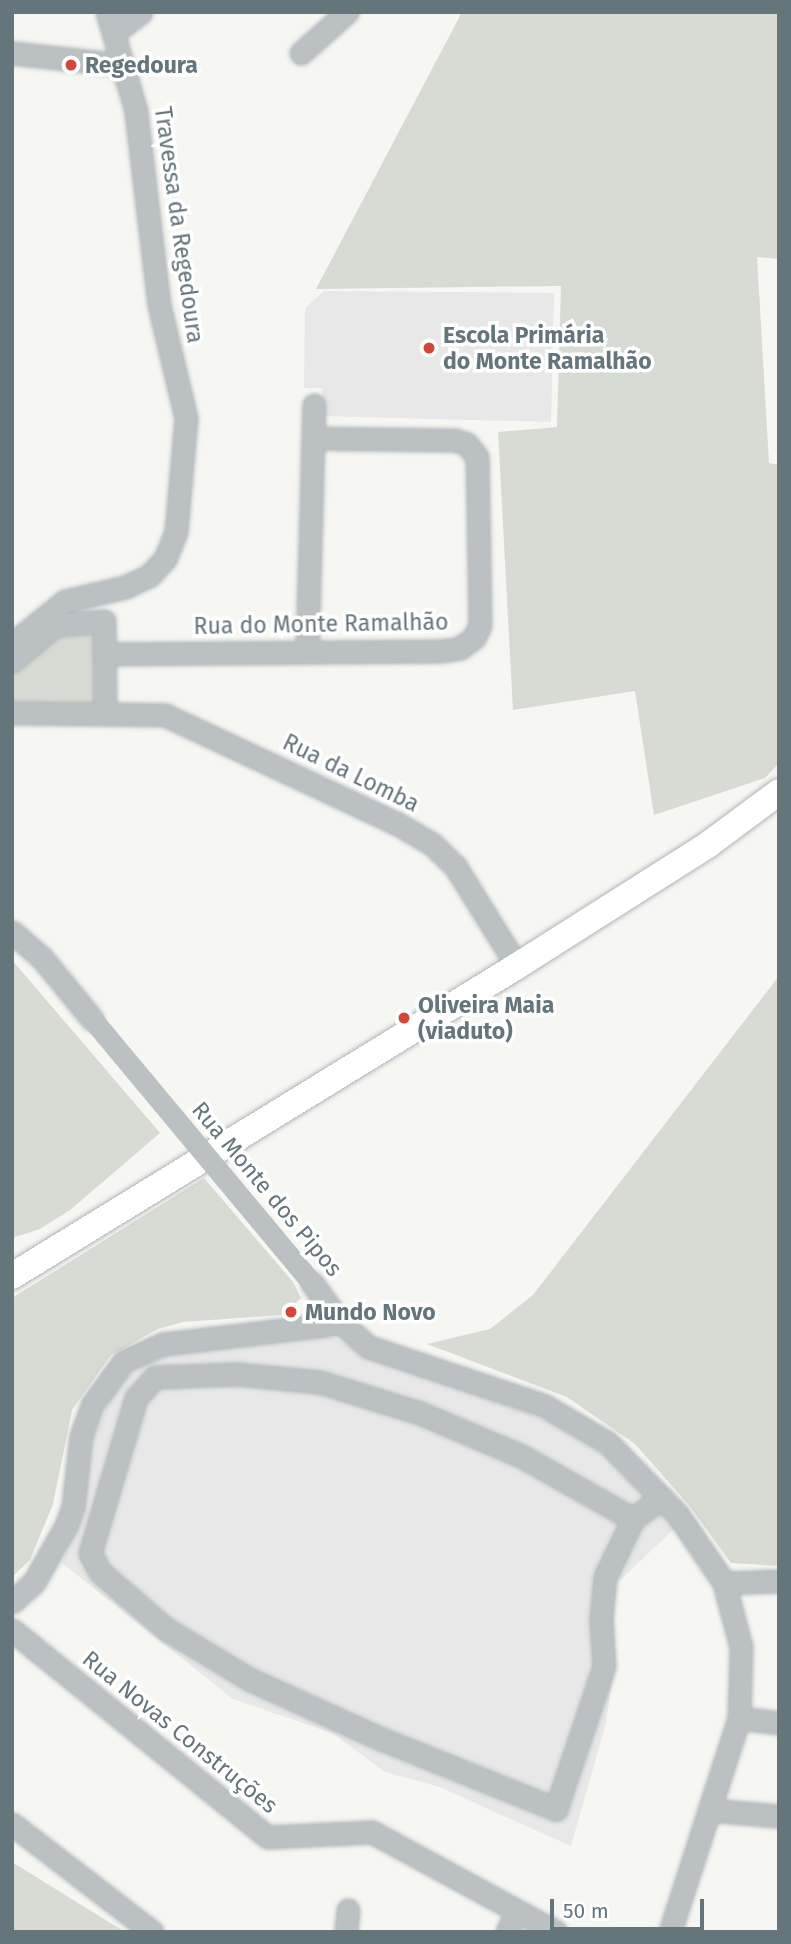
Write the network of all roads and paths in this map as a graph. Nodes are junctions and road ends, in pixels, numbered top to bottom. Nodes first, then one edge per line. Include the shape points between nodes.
1 (141, 12) edge
2 (347, 12) edge
3 (111, 22) edge
4 (12, 53) edge
5 (301, 53) dead end
6 (123, 65) junction
7 (314, 405) dead end
8 (314, 438) junction
9 (12, 644) edge
10 (307, 651) junction
11 (106, 654) junction
12 (12, 661) edge
13 (105, 712) junction
14 (12, 713) edge
15 (779, 792) edge
16 (779, 809) edge
17 (709, 844) junction
18 (12, 932) edge
19 (517, 966) junction
20 (12, 1276) edge
21 (341, 1323) junction
22 (662, 1497) junction
23 (633, 1520) junction
24 (779, 1581) edge
25 (724, 1583) junction
26 (12, 1602) edge
27 (12, 1630) edge
28 (739, 1718) junction
29 (779, 1723) edge
30 (709, 1810) junction
31 (779, 1816) edge
32 (12, 1824) edge
33 (348, 1910) dead end
34 (517, 1911) junction
35 (152, 1932) edge
36 (346, 1932) edge
37 (507, 1932) edge
38 (556, 1932) edge
39 (670, 1932) edge

1 - 3 street
2 - 5 street
3 - 6 street, Travessa da Regedoura
4 - 6 street
6 - 9 street, Travessa da Regedoura via 141,139 159,305 186,418 176,533 165,559 149,576 125,587 65,601
7 - 8 street
8 - 10 street
8 - 10 street, Rua do Monte Ramalhão via 467,444 477,457 480,625 460,648
10 - 11 street, Rua do Monte Ramalhão
11 - 12 street via 104,621 55,625
11 - 13 street
13 - 14 street, Rua da Lomba
13 - 19 street, Rua da Lomba via 179,719 415,833 455,866
15 - 17 main road
16 - 17 main road
17 - 19 main road
18 - 21 street, Rua Monte dos Pipos, bridge via 42,958 313,1283
19 - 20 main road
21 - 22 street, Rua Monte dos Pipos via 369,1347 545,1406 580,1423 608,1443
21 - 26 street via 163,1344 124,1361 92,1405 80,1436 73,1507 66,1526 34,1582
22 - 23 street
22 - 25 street, Rua Monte dos Pipos
23 - 23 street via 520,1456 420,1413 319,1381 238,1374 155,1377 136,1398 90,1553 100,1572 166,1629 251,1679 379,1738 556,1810 604,1666 601,1620 605,1577
24 - 25 street
25 - 28 street, Rua Monte dos Pipos via 741,1647
27 - 34 street, Rua Novas Construções via 268,1837 372,1832
28 - 29 street
28 - 30 street, Rua Monte dos Pipos
30 - 31 street
30 - 39 street, Rua Monte dos Pipos
32 - 35 street
33 - 36 street
34 - 37 street
34 - 38 street, Rua Novas Construções

